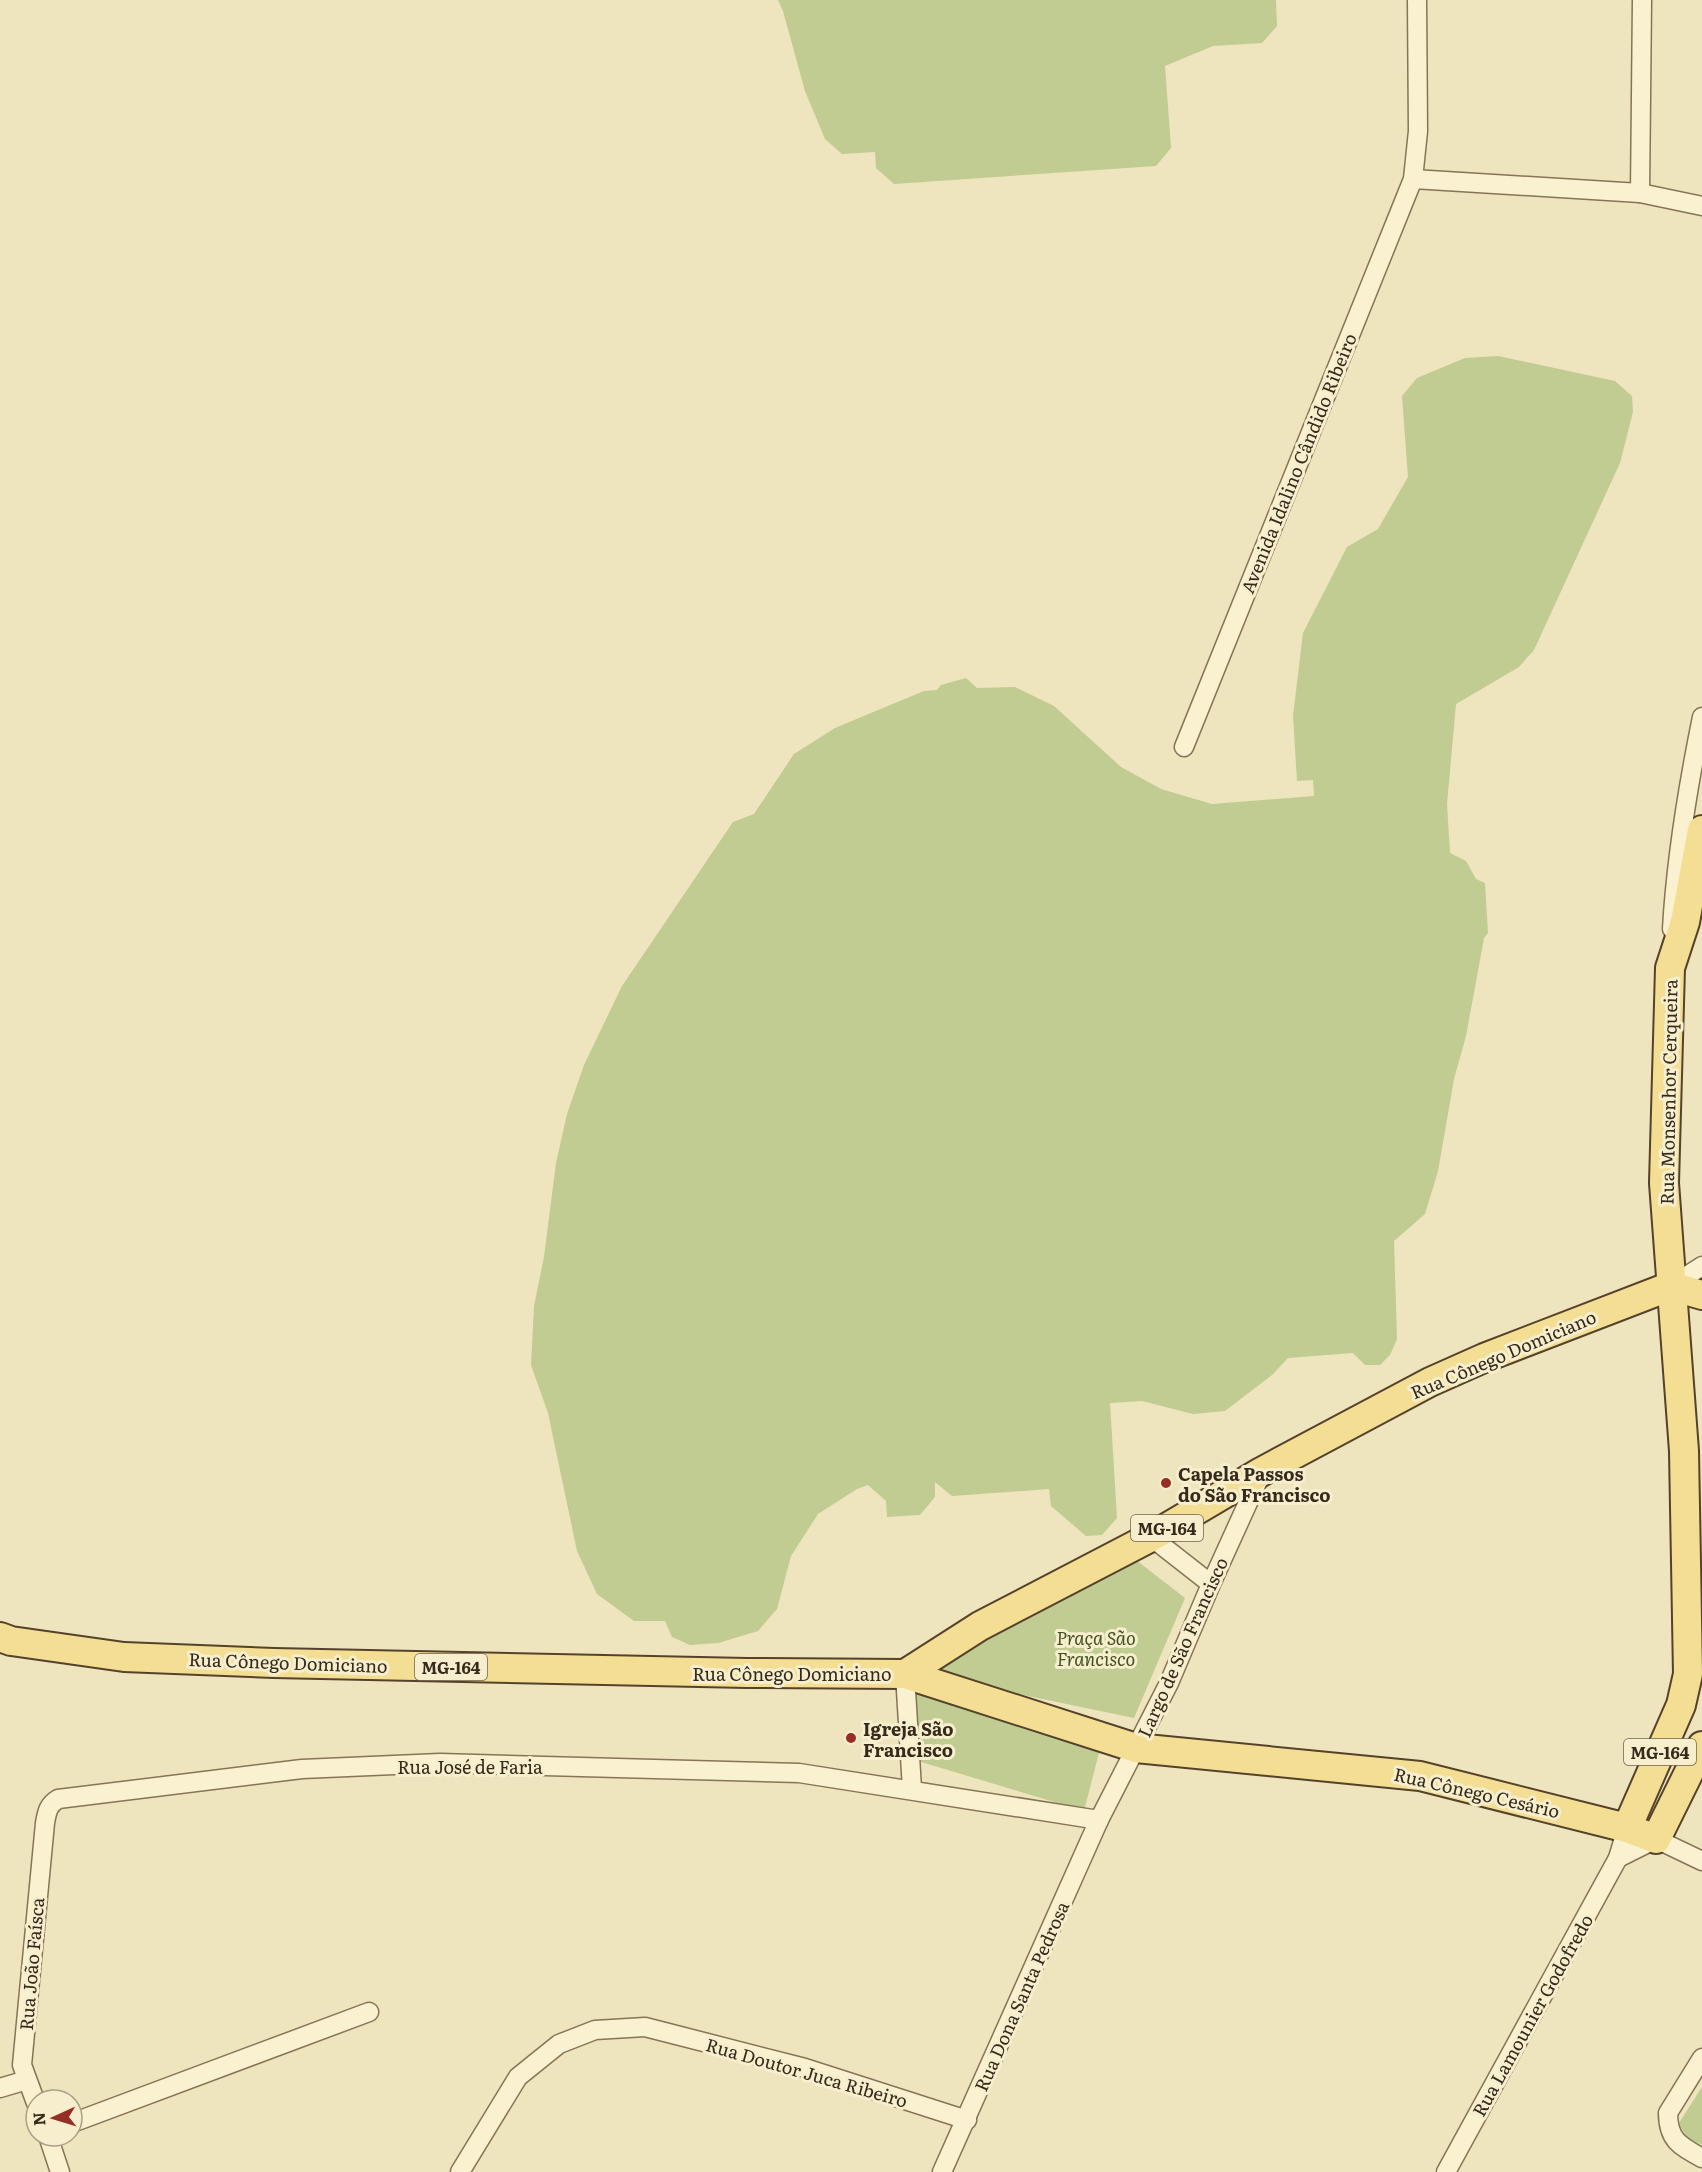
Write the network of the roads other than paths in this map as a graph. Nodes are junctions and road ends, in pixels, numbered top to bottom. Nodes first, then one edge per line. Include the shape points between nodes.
1 (1417, 0) edge
2 (1642, 0) edge
3 (1413, 179) junction
4 (1640, 193) junction
5 (1702, 206) edge
6 (1702, 717) edge
7 (1184, 747) dead end
8 (1702, 830) edge
9 (1670, 968) junction
10 (1702, 1266) edge
11 (1671, 1286) junction
12 (1702, 1295) edge
13 (1261, 1472) junction
14 (1151, 1537) junction
15 (1211, 1584) junction
16 (0, 1637) edge
17 (905, 1674) junction
18 (1702, 1746) edge
19 (1136, 1748) junction
20 (912, 1790) junction
21 (1099, 1820) junction
22 (45, 1823) joint
23 (1628, 1828) junction
24 (1656, 1839) junction
25 (1618, 1858) junction
26 (1702, 1861) edge
27 (369, 2012) dead end
28 (1702, 2058) edge
29 (27, 2080) junction
30 (0, 2088) edge
31 (30, 2088) edge
32 (84, 2119) edge
33 (967, 2120) junction
34 (52, 2148) edge
35 (1702, 2158) edge
36 (60, 2172) edge
37 (460, 2172) edge
38 (942, 2172) edge
39 (1446, 2172) edge

1 - 3 street, Avenida Idalino Cândido Ribeiro via 1418,130
2 - 4 street
3 - 4 street
3 - 7 street, Avenida Idalino Cândido Ribeiro
4 - 5 street
6 - 9 street via 1674,897
8 - 9 main road, Rua Monsenhor Cerqueira via 1685,922
9 - 11 main road, Rua Monsenhor Cerqueira via 1664,1183
10 - 11 street, Rua Cônego Domiciano
11 - 12 main road
11 - 13 main road, Rua Cônego Domiciano / MG-164 via 1430,1382
11 - 23 main road, MG-164 via 1684,1451 1688,1674 1681,1705
13 - 14 main road, Rua Cônego Domiciano / MG-164
13 - 15 street, Largo de São Francisco
14 - 15 street
14 - 17 main road, Rua Cônego Domiciano / MG-164 via 980,1626
15 - 19 street, Largo de São Francisco
16 - 17 main road, Rua Cônego Domiciano / MG-164 via 124,1657
17 - 19 main road, MG-164
17 - 20 street
18 - 24 main road, MG-164
19 - 21 street, Largo de São Francisco
19 - 23 main road, Rua Cônego Cesário / MG-164 via 1420,1776
20 - 21 street, Rua José de Faria
20 - 22 street, Rua José de Faria via 799,1773 440,1763 302,1769 58,1799 47,1809
21 - 33 street, Rua Dona Santa Pedrosa
22 - 29 street, Rua João Faísca via 22,2064
23 - 24 main road, Rua Cônego Cesário / MG-164
23 - 25 street, Rua Lamounier Godofredo
24 - 25 street
24 - 26 street, Rua Cônego Cesário
25 - 39 street, Rua Lamounier Godofredo
27 - 32 street
28 - 35 street via 1668,2113 1668,2123 1676,2141
29 - 30 street
29 - 31 street, Rua João Faísca
33 - 37 street, Rua Doutor Juca Ribeiro via 805,2068 645,2027 595,2030 559,2044 518,2077
33 - 38 street, Rua Dona Santa Pedrosa
34 - 36 street

